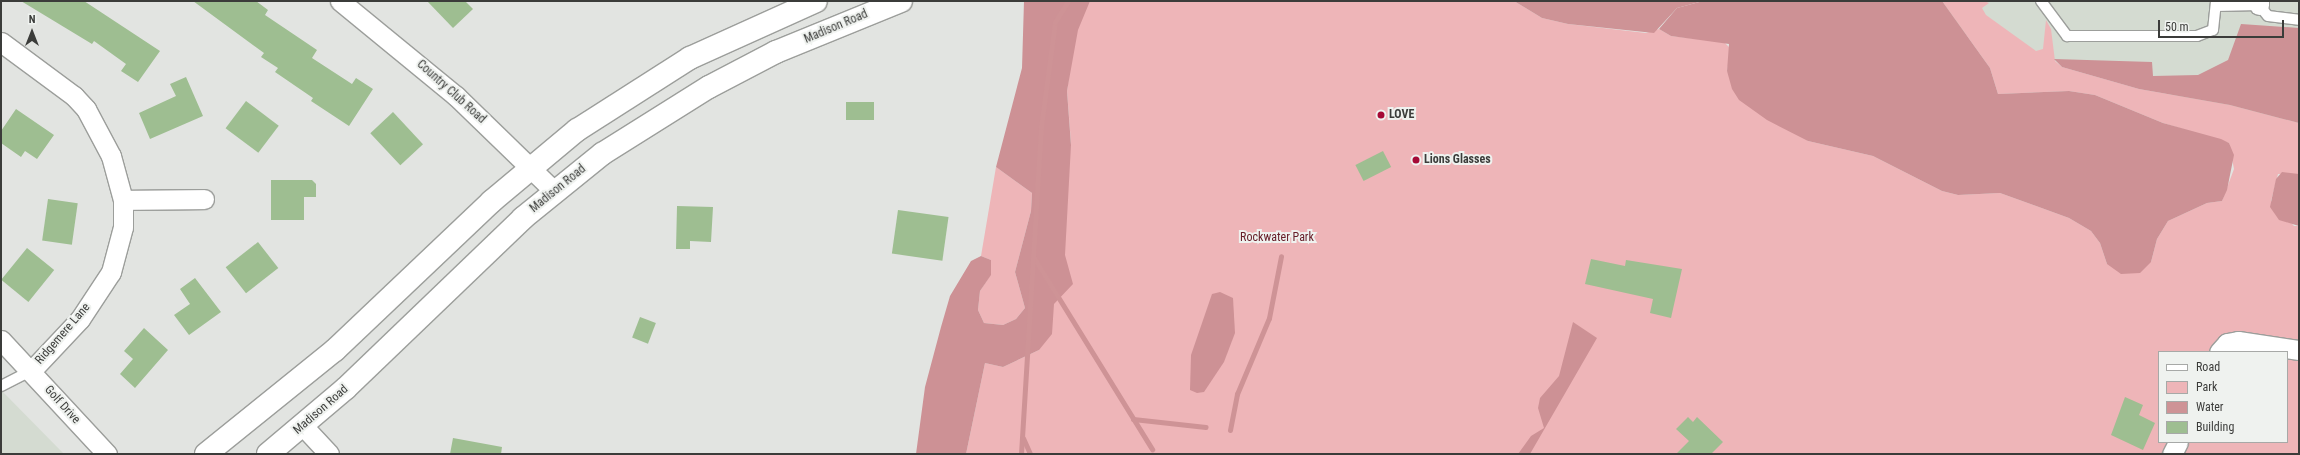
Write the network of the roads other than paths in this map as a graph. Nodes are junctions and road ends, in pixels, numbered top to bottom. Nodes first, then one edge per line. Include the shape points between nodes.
1 (340, 1) edge
2 (816, 1) edge
3 (901, 1) edge
4 (2041, 1) edge
5 (2259, 3) edge
6 (2216, 4) edge
7 (786, 6) edge
8 (2299, 20) edge
9 (1, 42) edge
10 (531, 166) junction
11 (554, 191) junction
12 (204, 199) dead end
13 (123, 200) junction
14 (1, 340) edge
15 (2223, 348) edge
16 (2299, 350) edge
17 (31, 371) junction
18 (1, 386) edge
19 (303, 426) junction
20 (2178, 443) edge
21 (107, 454) edge
22 (206, 454) edge
23 (268, 454) edge
24 (329, 454) edge
25 (2172, 454) edge

1 - 10 street, Country Club Road via 413,58
2 - 7 main road
3 - 11 main road, Madison Road via 776,52 709,87 654,118
4 - 6 lane via 2067,36 2204,35 2213,30
5 - 6 lane
5 - 8 lane via 2268,16
7 - 10 main road via 627,95
9 - 13 street, Ridgemere Lane via 74,96 86,109 111,156
10 - 11 street, Country Club Road
10 - 22 main road via 335,350
11 - 19 main road, Madison Road
12 - 13 street
13 - 17 street, Ridgemere Lane via 122,234 110,272 80,320
14 - 17 street, Golf Drive
15 - 16 street via 2248,341
17 - 18 lane
17 - 21 street, Golf Drive
19 - 23 main road, Madison Road
19 - 24 street
20 - 25 street

